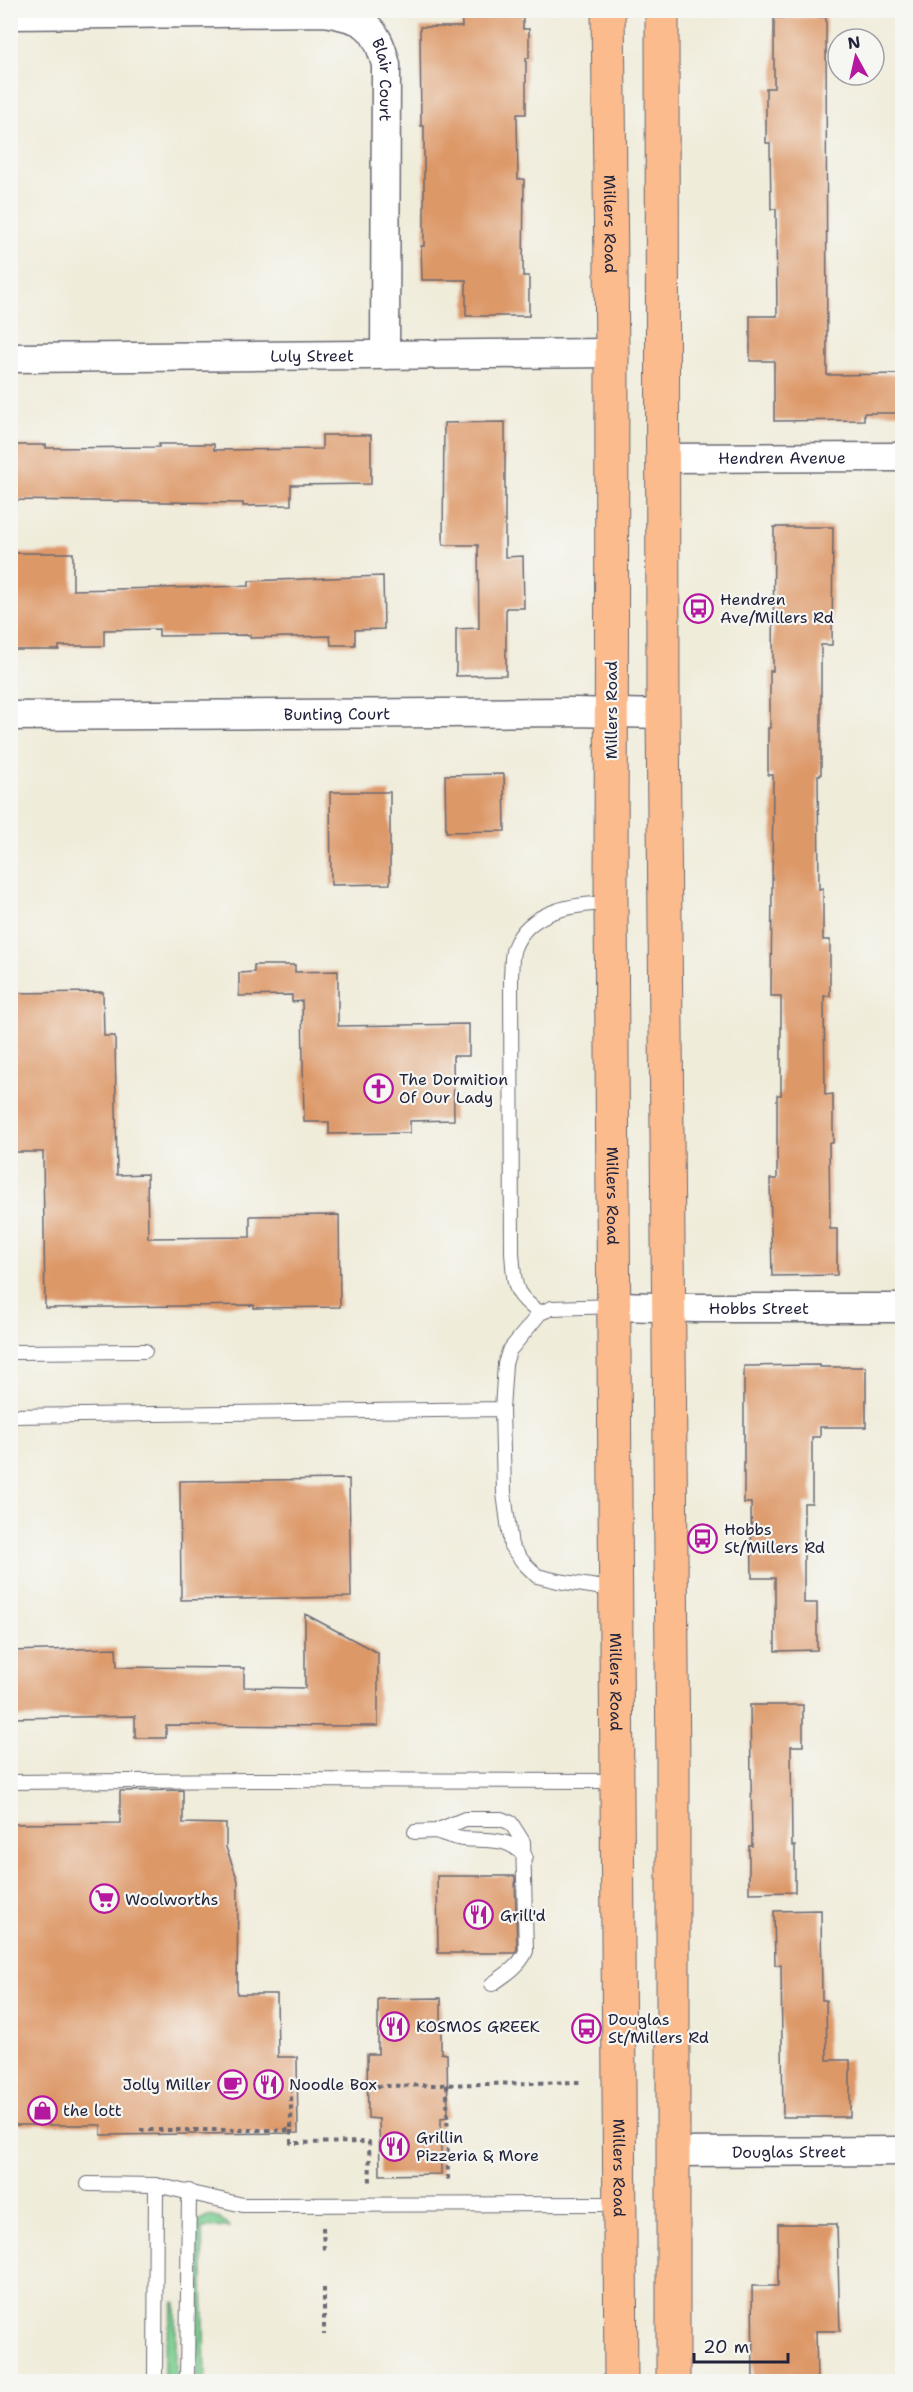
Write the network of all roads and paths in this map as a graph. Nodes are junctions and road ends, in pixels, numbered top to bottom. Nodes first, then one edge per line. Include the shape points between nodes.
1 (608, 10) edge
2 (662, 10) edge
3 (10, 15) edge
4 (612, 353) junction
5 (385, 355) junction
6 (10, 358) edge
7 (903, 457) edge
8 (662, 458) junction
9 (610, 712) junction
10 (663, 714) junction
11 (10, 716) edge
12 (611, 903) junction
13 (615, 1306) junction
14 (669, 1306) junction
15 (903, 1308) edge
16 (540, 1313) junction
17 (145, 1351) dead end
18 (10, 1352) edge
19 (502, 1409) junction
20 (10, 1416) edge
21 (617, 1590) junction
22 (619, 1781) junction
23 (10, 1782) edge
24 (436, 1831) junction
25 (415, 1832) dead end
26 (525, 1856) junction
27 (492, 1984) dead end
28 (580, 2082) dead end
29 (447, 2085) junction
30 (140, 2130) dead end
31 (291, 2130) junction
32 (903, 2151) edge
33 (673, 2152) junction
34 (88, 2184) dead end
35 (381, 2184) dead end
36 (437, 2184) dead end
37 (156, 2185) junction
38 (189, 2191) junction
39 (620, 2204) junction
40 (323, 2223) dead end
41 (324, 2251) dead end
42 (324, 2288) dead end
43 (324, 2335) dead end
44 (155, 2382) edge
45 (187, 2382) edge
46 (621, 2382) edge
47 (673, 2382) edge

1 - 4 main road, Millers Road
2 - 8 main road
3 - 5 street, Blair Court via 323,12 350,16 369,27 381,43 386,65
4 - 5 street, Luly Street
4 - 9 main road, Millers Road
5 - 6 street, Luly Street
7 - 8 street, Hendren Avenue
8 - 10 main road
9 - 10 street, Bunting Court
9 - 11 street, Bunting Court
9 - 12 main road, Millers Road
10 - 14 main road
12 - 13 main road, Millers Road
12 - 16 lane via 587,904 542,915 522,933 514,949 514,1286 522,1300
13 - 14 street, Hobbs Street
13 - 16 lane via 552,1308
13 - 21 main road, Millers Road
14 - 15 street, Hobbs Street
14 - 33 main road
16 - 19 lane via 510,1351 505,1364
17 - 18 lane
19 - 20 lane
19 - 21 lane via 504,1493 511,1545 537,1576
21 - 22 main road, Millers Road
22 - 23 lane
22 - 39 main road, Millers Road
24 - 25 lane
24 - 26 lane via 465,1839 501,1840
24 - 26 lane via 465,1819 501,1819 511,1823 524,1842
26 - 27 lane via 526,1951 515,1967
28 - 29 path
29 - 31 path via 291,2088
29 - 36 path via 448,2183
30 - 31 path
31 - 35 path via 291,2143 369,2142 370,2184
32 - 33 street, Douglas Street
33 - 47 main road
34 - 37 lane
37 - 38 lane
37 - 44 lane
38 - 39 lane via 243,2205
38 - 45 lane
39 - 46 main road, Millers Road
40 - 41 path
42 - 43 path

